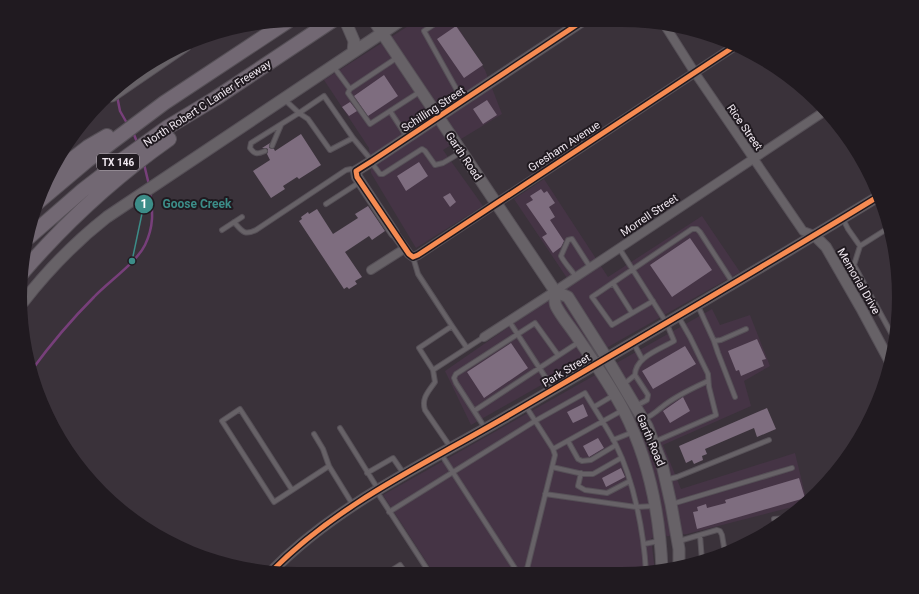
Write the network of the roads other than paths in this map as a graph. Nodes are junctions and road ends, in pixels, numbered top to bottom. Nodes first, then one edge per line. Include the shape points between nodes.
1 (322, 27) edge
2 (348, 27) edge
3 (379, 27) edge
4 (390, 27) edge
5 (430, 27) edge
6 (574, 27) edge
7 (277, 28) edge
8 (668, 31) edge
9 (382, 32) junction
10 (729, 50) edge
11 (353, 52) junction
12 (398, 57) junction
13 (333, 66) junction
14 (695, 73) junction
15 (350, 89) junction
16 (421, 91) junction
17 (216, 98) junction
18 (283, 98) junction
19 (463, 101) junction
20 (164, 103) junction
21 (390, 111) junction
22 (299, 113) junction
23 (820, 114) edge
24 (439, 117) junction
25 (282, 124) junction
26 (353, 138) junction
27 (407, 138) junction
28 (272, 146) dead end
29 (265, 152) dead end
30 (462, 152) junction
31 (753, 158) junction
32 (372, 162) junction
33 (60, 169) edge
34 (356, 171) junction
35 (360, 182) junction
36 (48, 194) edge
37 (873, 199) edge
38 (496, 202) junction
39 (326, 204) dead end
40 (242, 217) dead end
41 (843, 218) junction
42 (234, 222) junction
43 (222, 230) dead end
44 (884, 231) edge
45 (35, 232) edge
46 (394, 234) joint
47 (814, 235) junction
48 (860, 246) junction
49 (619, 248) junction
50 (404, 249) junction
51 (413, 256) junction
52 (29, 266) edge
53 (590, 267) junction
54 (632, 269) junction
55 (371, 270) dead end
56 (576, 277) junction
57 (613, 283) junction
58 (733, 283) junction
59 (555, 291) junction
60 (27, 297) edge
61 (652, 301) junction
62 (698, 304) junction
63 (632, 313) junction
64 (677, 316) junction
65 (509, 321) junction
66 (666, 322) junction
67 (452, 326) junction
68 (746, 329) dead end
69 (890, 331) edge
70 (517, 334) junction
71 (484, 337) joint
72 (580, 341) junction
73 (714, 341) junction
74 (633, 342) junction
75 (467, 348) junction
76 (886, 354) edge
77 (558, 355) junction
78 (606, 357) junction
79 (642, 359) junction
80 (595, 364) junction
81 (539, 368) junction
82 (433, 370) junction
83 (635, 375) junction
84 (708, 381) junction
85 (623, 385) junction
86 (553, 389) junction
87 (614, 395) junction
88 (735, 397) dead end
89 (525, 405) junction
90 (636, 406) junction
91 (594, 408) junction
92 (623, 410) junction
93 (474, 411) junction
94 (644, 419) junction
95 (535, 421) junction
96 (603, 422) junction
97 (340, 428) dead end
98 (485, 429) junction
99 (634, 432) junction
100 (314, 434) dead end
101 (613, 440) junction
102 (768, 440) dead end
103 (568, 441) junction
104 (654, 442) junction
105 (616, 445) junction
106 (451, 448) junction
107 (553, 449) junction
108 (441, 454) junction
109 (621, 458) junction
110 (330, 466) junction
111 (552, 467) junction
112 (792, 468) dead end
113 (452, 472) junction
114 (367, 473) junction
115 (580, 473) junction
116 (404, 475) junction
117 (666, 480) junction
118 (630, 481) junction
119 (292, 490) junction
120 (377, 491) junction
121 (545, 494) junction
122 (671, 504) junction
123 (353, 506) junction
124 (655, 506) junction
125 (636, 507) junction
126 (389, 512) junction
127 (700, 535) junction
128 (660, 541) junction
129 (677, 541) junction
130 (644, 544) junction
131 (723, 547) edge
132 (702, 555) edge
133 (679, 561) edge
134 (662, 564) edge
135 (278, 566) edge
136 (646, 566) edge
137 (426, 567) edge
138 (514, 567) edge
139 (527, 567) edge

1 - 17 highway, North Robert C Lanier Freeway / TX 146
2 - 11 main road via 354,41
3 - 9 main road, Garth Road
4 - 9 main road
5 - 19 lane via 424,31
6 - 19 street, Schilling Street
7 - 20 highway, North Robert C Lanier Freeway / TX 146
8 - 14 street, Rice Street
9 - 11 main road
9 - 12 main road, Garth Road
10 - 14 street, Gresham Avenue
11 - 13 main road
12 - 15 lane
12 - 16 main road, Garth Road
13 - 15 lane
13 - 18 main road
14 - 31 street, Rice Street
14 - 38 street, Gresham Avenue
15 - 21 lane via 348,93 370,124
16 - 21 lane
16 - 24 main road, Garth Road
17 - 45 highway, North Robert C Lanier Freeway / TX 146 via 168,127 118,163
17 - 52 highway via 185,127 150,152 89,204
18 - 22 lane
18 - 60 main road via 130,200 85,234 45,274
19 - 24 street, Schilling Street
20 - 33 highway via 88,147
20 - 36 highway, North Robert C Lanier Freeway / TX 146
21 - 27 lane
22 - 25 lane
22 - 26 lane via 308,119 330,150
22 - 26 lane via 324,96
23 - 31 street, Morrell Street
24 - 27 street, Schilling Street
24 - 30 main road, Garth Road
25 - 28 lane
25 - 29 lane via 251,143 250,148 254,154
26 - 32 lane
27 - 32 street, Schilling Street
30 - 32 lane via 436,165 422,149 383,174 378,172
30 - 38 main road, Garth Road
31 - 47 street, Rice Street via 802,231
31 - 49 street, Morrell Street
32 - 34 street, Schilling Street
34 - 35 street
34 - 42 lane via 346,170 250,233 244,232
35 - 39 lane
35 - 46 street
37 - 41 street, Park Street
38 - 51 street, Gresham Avenue
38 - 59 main road, Garth Road
40 - 42 lane
41 - 47 street, Park Street
41 - 48 lane
42 - 43 lane
44 - 48 lane
46 - 50 street
47 - 58 street, Park Street
47 - 76 street, Memorial Drive via 826,247
48 - 69 lane via 854,265
49 - 53 street, Morrell Street
49 - 54 lane
50 - 51 street
50 - 55 street
51 - 67 lane via 418,274
53 - 56 street, Morrell Street
53 - 56 lane via 572,239 568,240 561,256
54 - 57 lane
54 - 58 lane via 692,229 697,229
54 - 61 lane
56 - 59 street, Morrell Street
57 - 63 lane
57 - 63 lane via 592,297 612,325
58 - 62 street, Park Street
59 - 65 street, Morrell Street
59 - 72 main road, Garth Road via 556,305
59 - 78 main road, Garth Road via 568,297
61 - 63 lane
61 - 66 lane
62 - 64 street, Park Street
62 - 73 lane
64 - 66 street, Park Street
64 - 84 lane via 708,374
65 - 70 lane
65 - 71 street, Morrell Street
66 - 74 street, Park Street
66 - 79 lane via 674,341
67 - 75 lane
67 - 82 lane via 419,348
68 - 73 lane
70 - 77 lane via 535,323 538,324
70 - 81 lane
70 - 93 lane via 456,374 456,383
71 - 75 lane
72 - 77 lane
72 - 80 main road, Garth Road
73 - 88 lane
74 - 78 street, Park Street
74 - 79 lane
75 - 82 lane
77 - 81 lane
78 - 80 street, Park Street
78 - 85 main road, Garth Road
79 - 83 lane via 635,370
80 - 86 street, Park Street
80 - 87 main road, Garth Road
81 - 86 lane
81 - 93 lane
82 - 106 lane via 435,382 423,404
83 - 85 lane
83 - 90 lane via 648,395 647,400
84 - 94 lane
84 - 104 lane via 716,415
85 - 90 main road, Garth Road
86 - 89 street, Park Street
87 - 91 lane
87 - 92 main road, Garth Road
89 - 95 lane
89 - 98 street, Park Street
90 - 94 main road, Garth Road
91 - 95 lane via 584,393
91 - 96 lane
92 - 96 lane
92 - 99 main road, Garth Road
93 - 98 lane
94 - 104 main road, Garth Road
95 - 107 lane
95 - 113 lane
96 - 101 lane
96 - 103 lane
97 - 114 lane
98 - 106 street, Park Street
99 - 101 lane
99 - 124 main road, Garth Road
100 - 110 lane
101 - 105 lane
102 - 117 lane
103 - 105 lane via 582,461 591,460
103 - 107 lane
104 - 117 main road, Garth Road
105 - 109 lane
106 - 108 street, Park Street
107 - 111 lane via 555,455
108 - 113 lane
108 - 116 street, Park Street
109 - 115 lane via 593,474
109 - 118 lane
110 - 119 lane
110 - 123 lane
111 - 115 lane
111 - 121 lane
112 - 122 lane
113 - 126 lane
113 - 138 lane
114 - 116 lane via 393,458
114 - 120 lane
115 - 118 lane via 578,486 585,490 607,493
116 - 120 street, Park Street
117 - 122 main road, Garth Road
118 - 125 lane
119 - 119 lane via 274,502 222,421 240,409
120 - 123 street, Park Street
120 - 126 lane
121 - 125 lane
121 - 139 lane
122 - 124 main road
122 - 129 main road, Garth Road
123 - 135 street, Park Street via 302,543
124 - 125 lane
124 - 128 main road, Garth Road
125 - 130 lane
126 - 137 lane
127 - 129 lane
127 - 131 lane via 720,531
127 - 132 lane
128 - 130 lane
128 - 134 main road, Garth Road
129 - 133 main road, Garth Road
130 - 136 lane

